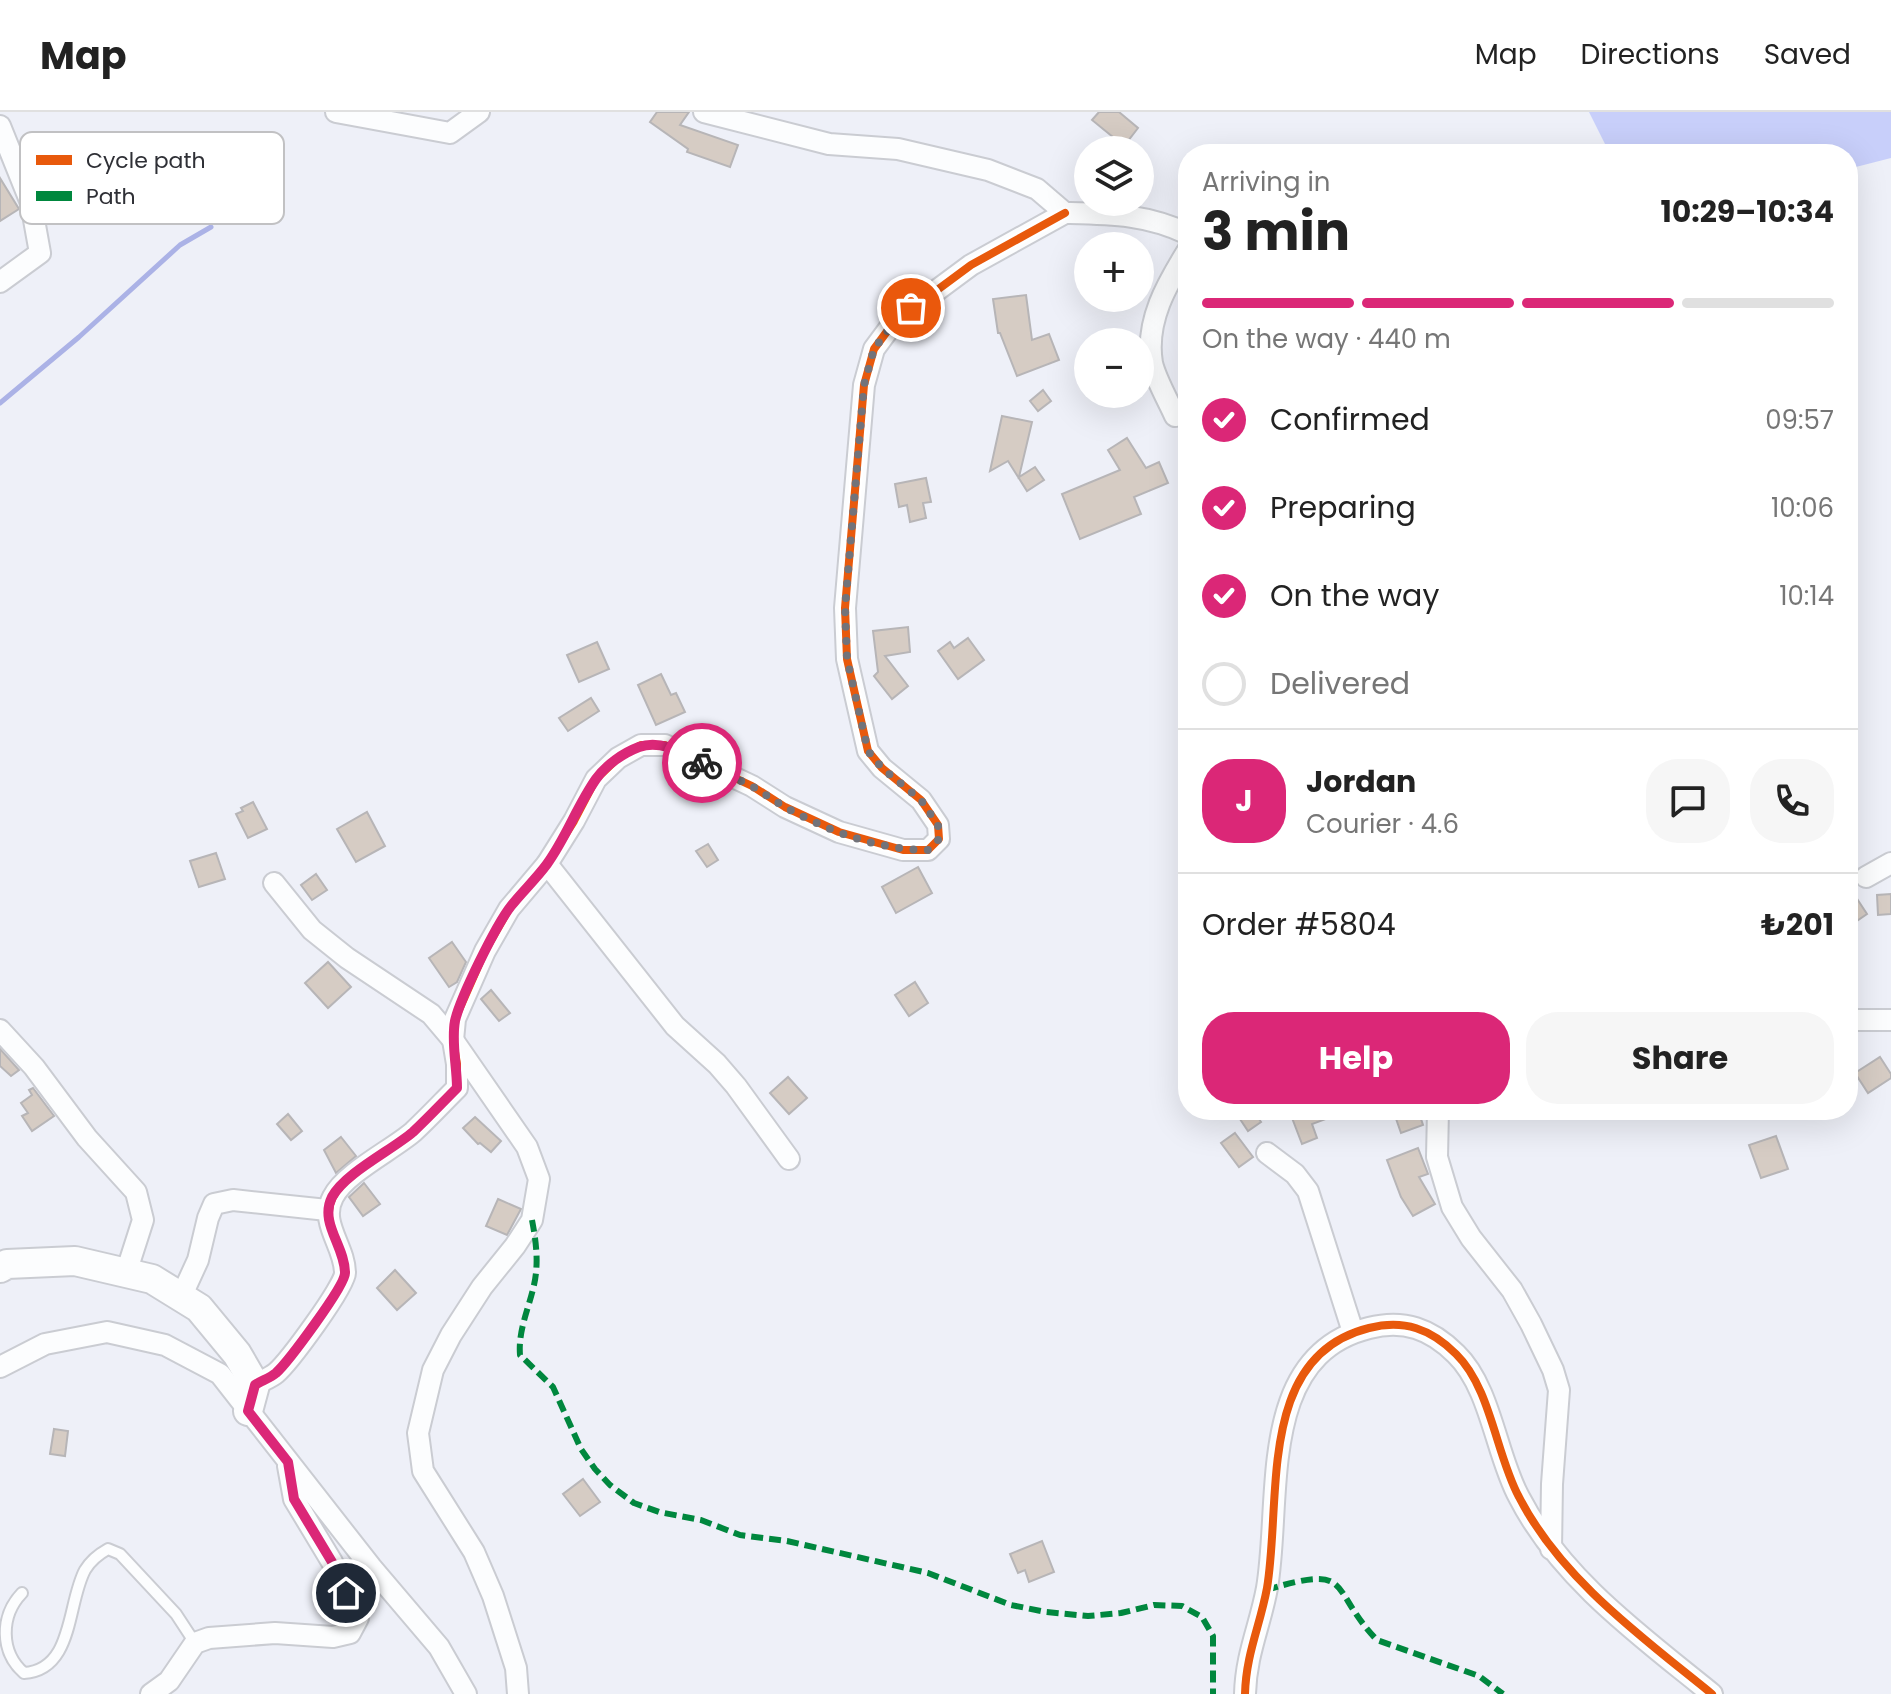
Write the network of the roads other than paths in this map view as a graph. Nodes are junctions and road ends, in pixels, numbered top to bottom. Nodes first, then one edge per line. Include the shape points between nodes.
1 (336, 112) edge
2 (479, 112) edge
3 (704, 112) edge
4 (0, 126) edge
5 (20, 176) edge
6 (1065, 213) junction
7 (35, 224) edge
8 (1178, 229) edge
9 (1178, 266) edge
10 (0, 282) edge
11 (1175, 416) dead end
12 (1891, 863) edge
13 (547, 864) junction
14 (1866, 877) dead end
15 (274, 883) dead end
16 (1858, 1020) edge
17 (1891, 1020) edge
18 (0, 1030) edge
19 (453, 1040) junction
20 (1438, 1120) edge
21 (1267, 1153) dead end
22 (789, 1159) dead end
23 (327, 1210) junction
24 (0, 1268) edge
25 (126, 1273) junction
26 (181, 1297) junction
27 (1353, 1332) junction
28 (0, 1367) edge
29 (251, 1398) junction
30 (288, 1462) junction
31 (1551, 1549) junction
32 (22, 1593) dead end
33 (195, 1643) junction
34 (172, 1687) edge
35 (151, 1694) edge
36 (466, 1694) edge
37 (518, 1694) edge
38 (1245, 1694) edge
39 (1712, 1694) edge

1 - 2 street via 450,133
3 - 6 street via 829,144 898,149 988,170 1037,189
4 - 5 street
6 - 8 street via 1115,214
6 - 13 street via 971,265 894,322 874,349 864,385 845,608 847,659 868,751 921,800 938,825 939,839 928,850 903,850 839,832 665,745 641,745 596,779
7 - 10 street via 40,253
9 - 11 street via 1152,324 1152,364
12 - 14 street
13 - 19 street via 509,909 485,951 455,1019
13 - 22 street via 675,1026 736,1086
15 - 19 street via 312,930 431,1014
16 - 17 street
18 - 25 street via 136,1192 143,1220
19 - 23 street via 457,1088 412,1132 334,1193
19 - 37 street via 527,1147 539,1179 532,1220 482,1287 433,1370 418,1433 423,1471 474,1552 493,1596 516,1668
20 - 31 street via 1437,1157 1452,1207 1512,1290 1559,1390
21 - 27 street via 1308,1191
23 - 26 street via 233,1200 214,1204
23 - 29 street via 346,1276 329,1305
24 - 25 street via 75,1261
25 - 26 street via 152,1279
26 - 29 street via 199,1308 237,1354
27 - 31 street via 1408,1325 1427,1330 1459,1356 1487,1411 1518,1497
27 - 38 street via 1318,1354 1302,1374 1284,1419 1266,1590 1246,1665
28 - 29 street via 45,1344 107,1332 165,1345 220,1374
29 - 30 street
30 - 33 street via 294,1499 358,1618 350,1633 333,1637 235,1634
30 - 36 street via 439,1647
31 - 39 street via 1627,1625
32 - 33 lane via 3,1618 9,1662 24,1673 36,1672 58,1652 84,1571 108,1549 120,1554 176,1614
33 - 34 street
34 - 35 street

